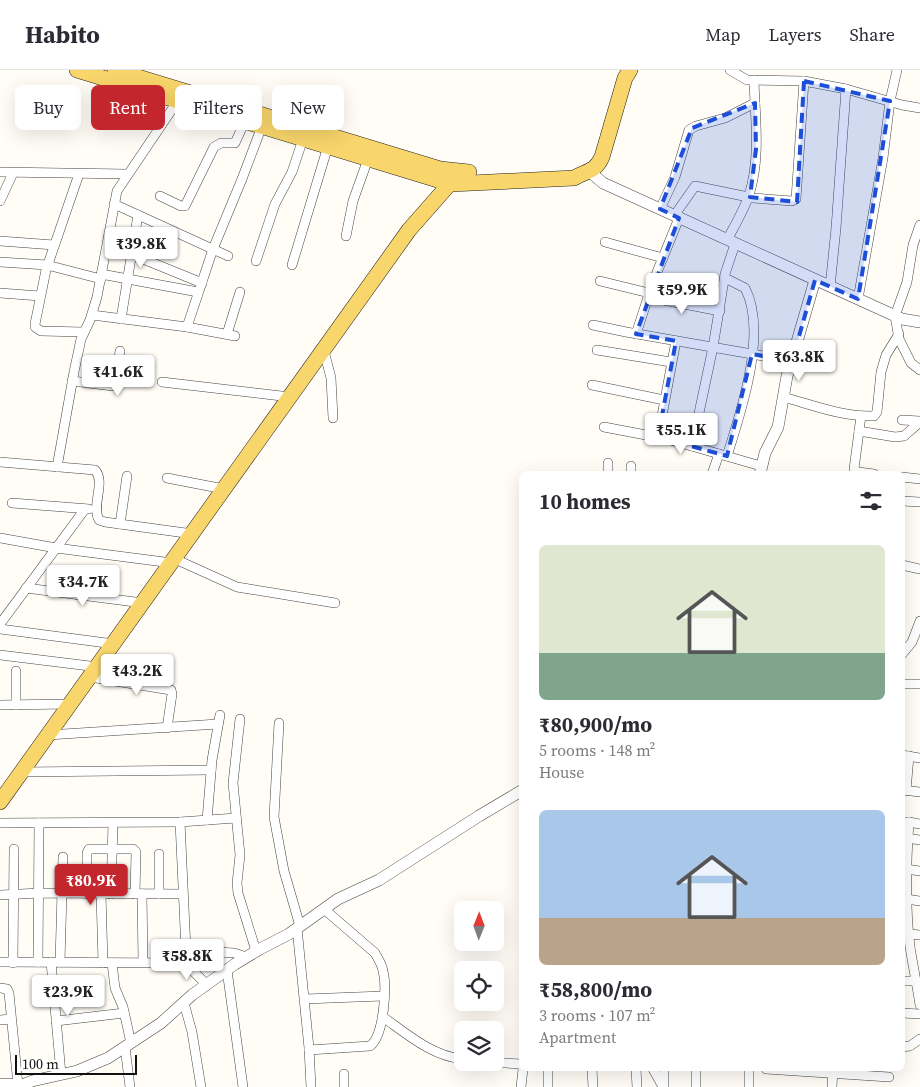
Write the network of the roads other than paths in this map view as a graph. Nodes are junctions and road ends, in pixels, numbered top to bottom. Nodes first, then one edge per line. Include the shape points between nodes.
1 (77, 70) edge
2 (115, 70) edge
3 (630, 70) edge
4 (730, 70) edge
5 (898, 70) edge
6 (754, 80) junction
7 (804, 81) junction
8 (846, 89) junction
9 (175, 94) edge
10 (175, 95) edge
11 (890, 101) junction
12 (755, 103) junction
13 (175, 104) edge
14 (920, 108) edge
15 (262, 121) edge
16 (262, 126) edge
17 (241, 130) edge
18 (260, 130) edge
19 (303, 139) junction
20 (328, 146) junction
21 (368, 159) junction
22 (0, 172) edge
23 (586, 172) junction
24 (13, 173) junction
25 (79, 174) junction
26 (128, 174) junction
27 (437, 174) junction
28 (455, 178) junction
29 (160, 196) dead end
30 (749, 197) junction
31 (0, 201) edge
32 (114, 204) junction
33 (428, 208) junction
34 (660, 209) junction
35 (138, 215) junction
36 (676, 217) junction
37 (920, 225) edge
38 (346, 236) dead end
39 (0, 241) edge
40 (605, 242) dead end
41 (731, 242) junction
42 (917, 243) edge
43 (54, 245) junction
44 (213, 249) junction
45 (131, 254) junction
46 (228, 256) dead end
47 (663, 258) junction
48 (256, 261) dead end
49 (0, 262) edge
50 (47, 265) junction
51 (292, 265) dead end
52 (101, 277) junction
53 (725, 278) junction
54 (126, 279) junction
55 (815, 280) junction
56 (600, 281) dead end
57 (202, 283) junction
58 (830, 287) junction
59 (198, 292) junction
60 (240, 292) dead end
61 (0, 293) edge
62 (649, 295) junction
63 (40, 296) junction
64 (858, 299) junction
65 (720, 310) junction
66 (92, 315) junction
67 (895, 316) junction
68 (121, 319) junction
69 (920, 322) edge
70 (593, 325) dead end
71 (187, 327) junction
72 (84, 332) junction
73 (636, 334) junction
74 (899, 334) junction
75 (676, 341) junction
76 (713, 347) junction
77 (597, 350) dead end
78 (120, 351) dead end
79 (324, 351) junction
80 (752, 354) junction
81 (792, 361) junction
82 (671, 362) junction
83 (920, 370) edge
84 (72, 381) junction
85 (162, 382) dead end
86 (592, 385) dead end
87 (290, 397) junction
88 (783, 397) junction
89 (664, 400) junction
90 (861, 416) junction
91 (333, 418) dead end
92 (902, 420) dead end
93 (920, 421) edge
94 (604, 426) dead end
95 (859, 431) junction
96 (658, 437) junction
97 (692, 446) junction
98 (723, 455) junction
99 (0, 462) edge
100 (608, 463) dead end
101 (57, 467) junction
102 (761, 470) edge
103 (608, 471) edge
104 (714, 471) edge
105 (856, 471) edge
106 (127, 476) dead end
107 (905, 477) edge
108 (167, 478) dead end
109 (920, 479) edge
110 (224, 489) junction
111 (920, 502) edge
112 (12, 503) dead end
113 (905, 503) edge
114 (85, 509) junction
115 (96, 510) junction
116 (120, 524) junction
117 (193, 534) junction
118 (0, 538) edge
119 (56, 548) junction
120 (174, 561) junction
121 (905, 566) edge
122 (920, 569) edge
123 (26, 588) junction
124 (143, 603) junction
125 (335, 603) dead end
126 (0, 624) edge
127 (919, 625) edge
128 (0, 628) edge
129 (114, 644) junction
130 (905, 651) edge
131 (0, 654) edge
132 (16, 671) dead end
133 (94, 672) junction
134 (905, 684) edge
135 (920, 684) edge
136 (71, 704) junction
137 (0, 705) edge
138 (16, 705) junction
139 (240, 719) dead end
140 (279, 723) dead end
141 (167, 728) junction
142 (48, 735) junction
143 (906, 755) edge
144 (920, 758) edge
145 (212, 770) junction
146 (21, 772) junction
147 (905, 773) edge
148 (905, 791) edge
149 (519, 792) edge
150 (920, 792) edge
151 (0, 802) edge
152 (236, 818) junction
153 (207, 820) junction
154 (0, 822) edge
155 (113, 822) junction
156 (180, 822) junction
157 (906, 822) edge
158 (40, 823) junction
159 (920, 824) edge
160 (907, 838) junction
161 (920, 840) edge
162 (905, 847) edge
163 (14, 849) dead end
164 (112, 849) junction
165 (159, 854) dead end
166 (63, 857) dead end
167 (905, 860) edge
168 (906, 869) junction
169 (920, 871) edge
170 (905, 877) edge
171 (905, 892) edge
172 (40, 893) junction
173 (62, 894) junction
174 (87, 894) junction
175 (101, 894) junction
176 (111, 894) junction
177 (139, 894) junction
178 (159, 894) junction
179 (183, 894) junction
180 (0, 895) edge
181 (14, 896) junction
182 (906, 899) junction
183 (920, 901) edge
184 (324, 909) junction
185 (905, 916) edge
186 (299, 927) junction
187 (909, 934) junction
188 (920, 935) edge
189 (906, 948) edge
190 (186, 950) junction
191 (256, 951) junction
192 (244, 959) junction
193 (183, 961) junction
194 (0, 962) edge
195 (38, 962) junction
196 (55, 962) junction
197 (107, 962) junction
198 (143, 962) junction
199 (13, 963) junction
200 (227, 970) junction
201 (905, 981) edge
202 (916, 982) junction
203 (207, 985) junction
204 (0, 988) edge
205 (384, 996) junction
206 (304, 999) junction
207 (184, 1003) junction
208 (920, 1005) edge
209 (905, 1013) edge
210 (124, 1014) junction
211 (920, 1014) edge
212 (383, 1017) junction
213 (12, 1019) junction
214 (0, 1020) edge
215 (56, 1021) junction
216 (920, 1039) edge
217 (128, 1045) junction
218 (905, 1047) edge
219 (309, 1050) junction
220 (454, 1057) edge
221 (504, 1063) edge
222 (519, 1064) edge
223 (523, 1071) edge
224 (548, 1071) edge
225 (592, 1071) edge
226 (636, 1071) edge
227 (653, 1071) edge
228 (664, 1071) edge
229 (696, 1071) edge
230 (749, 1071) edge
231 (833, 1071) edge
232 (61, 1074) junction
233 (344, 1074) dead end
234 (889, 1077) dead end
235 (0, 1084) edge
236 (18, 1085) junction
237 (130, 1087) edge
238 (201, 1087) edge
239 (242, 1087) edge
240 (310, 1087) edge
241 (344, 1087) edge
242 (521, 1087) edge
243 (548, 1087) edge
244 (593, 1087) edge
245 (637, 1087) edge
246 (664, 1087) edge
247 (696, 1087) edge
248 (749, 1087) edge
249 (832, 1087) edge

1 - 10 main road
2 - 9 main road
3 - 23 main road via 602,156 597,166
4 - 6 street via 747,80
5 - 11 street
6 - 7 street
6 - 12 street
7 - 8 street
7 - 30 street via 796,200
8 - 11 street
8 - 58 street
11 - 14 street
11 - 64 street
12 - 30 street via 756,154
12 - 34 street via 725,118 689,130 675,177
13 - 26 street
15 - 27 main road
16 - 19 main road
17 - 29 street via 235,142 220,143 214,147 185,206
18 - 44 street
19 - 20 main road
19 - 48 street via 292,172 275,204
20 - 21 main road
20 - 51 street
21 - 27 main road
21 - 38 street via 353,201
22 - 24 street
23 - 28 main road via 574,178
23 - 34 street
24 - 25 street
24 - 31 street
25 - 26 street
25 - 43 street
26 - 32 street via 119,186
27 - 28 main road
27 - 33 main road
28 - 33 main road
30 - 36 street via 695,186
30 - 41 street
32 - 35 street
32 - 52 street
33 - 79 main road
34 - 36 street
35 - 44 street
35 - 45 street
36 - 41 street
36 - 47 street
37 - 42 street
39 - 43 street
40 - 47 street
41 - 53 street
41 - 55 street
42 - 67 street
43 - 50 street
44 - 46 street
44 - 57 street
45 - 54 street
45 - 57 street
47 - 62 street
49 - 50 street
50 - 52 street
50 - 63 street
52 - 54 street
52 - 66 street
53 - 65 street
53 - 80 street via 746,292 754,321
54 - 59 street
54 - 68 street
55 - 58 street
55 - 81 street
56 - 62 street
57 - 59 street
58 - 64 street
59 - 71 street
60 - 71 street via 231,335
61 - 63 street
62 - 65 street
62 - 73 street
63 - 72 street via 35,324 38,330
64 - 67 street
65 - 76 street
66 - 68 street
66 - 72 street
67 - 69 street
67 - 74 street
68 - 71 street
70 - 73 street
72 - 84 street
73 - 75 street
74 - 83 street via 911,363
74 - 90 street via 886,355 878,412 874,416
75 - 76 street
75 - 82 street
76 - 80 street
76 - 97 street
77 - 82 street
78 - 84 street via 113,386
79 - 87 main road
79 - 91 street via 331,378
80 - 81 street
80 - 98 street via 739,420
81 - 88 street
82 - 89 street
84 - 101 street
85 - 87 street
86 - 89 street
87 - 110 main road
88 - 90 street via 844,415
88 - 102 street via 778,427 765,453
89 - 96 street
90 - 95 street
92 - 93 street
93 - 95 street via 904,436
94 - 96 street
95 - 105 street
96 - 97 street
97 - 98 street
98 - 102 street
98 - 104 street
99 - 101 street
100 - 103 street
101 - 115 street via 97,472
106 - 116 street
107 - 109 street
108 - 110 street
110 - 117 main road
111 - 113 street
112 - 114 street
114 - 115 street
114 - 119 street
115 - 116 street via 99,520
116 - 117 street
117 - 120 main road
118 - 119 street
119 - 120 street
119 - 123 street
120 - 124 main road
120 - 125 street via 237,587
121 - 122 street
123 - 124 street
123 - 126 street
124 - 129 main road
127 - 130 street
128 - 129 street
129 - 133 main road
131 - 133 street
132 - 138 street
133 - 136 main road
133 - 141 street via 171,690
134 - 135 street
136 - 138 street
136 - 142 main road
137 - 138 street
139 - 152 street via 233,783
140 - 186 street via 274,817
141 - 142 street
141 - 145 street via 219,720
142 - 146 main road
143 - 144 street
143 - 147 street
145 - 146 street
145 - 153 street
146 - 151 main road
148 - 150 street
149 - 184 street via 379,880
152 - 153 street
152 - 191 street via 240,856 238,893
153 - 156 street
154 - 158 street
155 - 156 street
155 - 158 street
155 - 164 street
156 - 179 street
157 - 159 street
157 - 160 street
158 - 172 street
160 - 161 street
160 - 162 street
163 - 181 street
164 - 174 street via 88,851
164 - 176 street
164 - 177 street via 135,850
165 - 178 street
166 - 173 street
167 - 168 street
168 - 169 street
168 - 170 street
171 - 182 street
172 - 173 street
172 - 181 street
172 - 195 street
173 - 174 street
173 - 196 street
174 - 175 street
175 - 176 street
175 - 197 street
176 - 177 street
177 - 178 street
177 - 198 street
178 - 179 street
179 - 190 street
180 - 181 street
181 - 199 street
182 - 183 street
182 - 185 street
184 - 186 street
184 - 205 street via 375,953 384,971
185 - 187 street
186 - 191 street
186 - 206 street
187 - 188 street
187 - 189 street
189 - 202 street
190 - 192 street via 234,953
190 - 193 street
191 - 192 street
192 - 200 street
193 - 198 street
193 - 203 street
194 - 199 street
195 - 196 street
195 - 199 street
196 - 197 street
196 - 215 street
197 - 198 street
197 - 210 street
200 - 203 street
200 - 239 street
201 - 202 street
202 - 208 street
203 - 207 street
204 - 213 street via 9,990
205 - 206 street
205 - 212 street
206 - 219 street
207 - 217 street
207 - 238 street
209 - 211 street
210 - 215 street
210 - 217 street
212 - 219 street via 379,1034 370,1046
212 - 220 street via 430,1049
213 - 214 street
213 - 236 street
215 - 232 street
216 - 218 street
217 - 232 street via 108,1058
217 - 237 street
219 - 240 street
221 - 222 street
223 - 242 street
224 - 243 street
225 - 244 street
226 - 245 street
227 - 246 street
228 - 246 street
229 - 247 street
230 - 248 street
231 - 234 street
231 - 249 street
232 - 236 street
233 - 241 street
235 - 236 street

